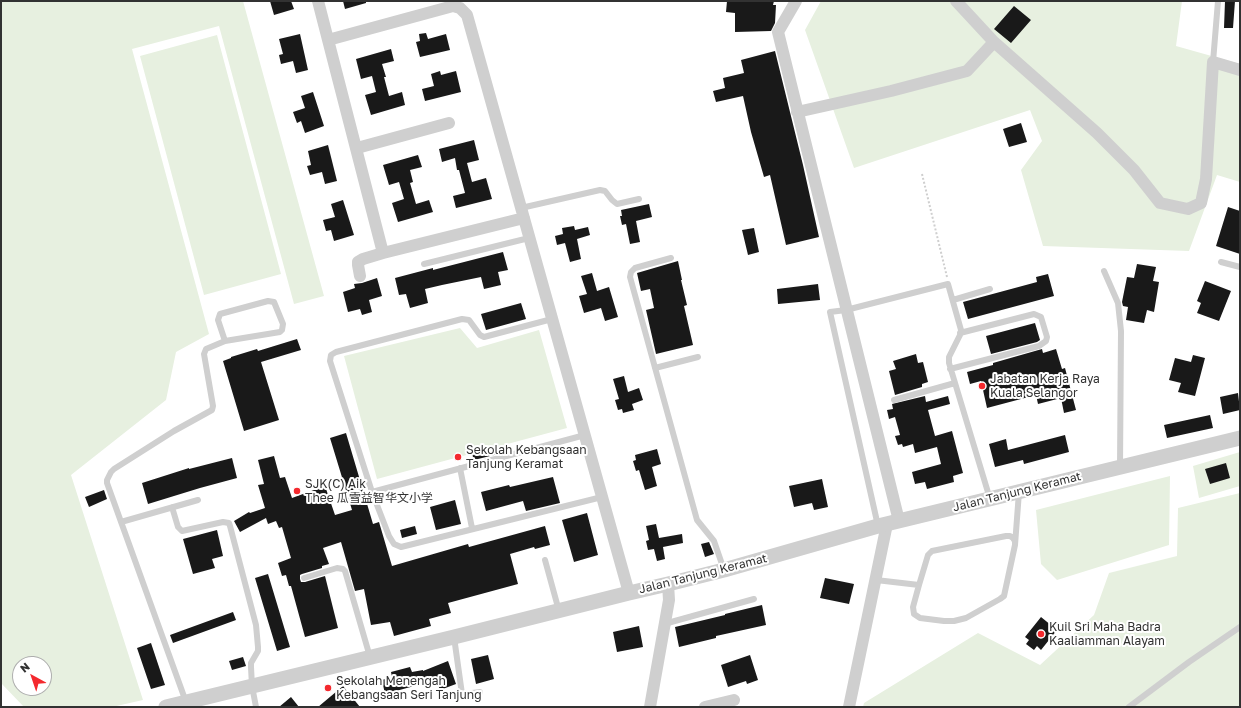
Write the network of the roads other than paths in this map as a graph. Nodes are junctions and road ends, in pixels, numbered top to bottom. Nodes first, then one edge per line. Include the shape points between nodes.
1 (318, 1) edge
2 (796, 1) edge
3 (956, 1) edge
4 (1218, 1) edge
5 (328, 40) junction
6 (994, 42) junction
7 (1213, 62) junction
8 (1240, 70) edge
9 (797, 112) junction
10 (449, 123) dead end
11 (357, 148) junction
12 (639, 199) dead end
13 (522, 213) junction
14 (529, 238) junction
15 (383, 253) junction
16 (671, 258) dead end
17 (1221, 262) dead end
18 (424, 264) dead end
19 (1240, 267) edge
20 (1104, 271) dead end
21 (360, 276) dead end
22 (990, 289) dead end
23 (953, 300) junction
24 (846, 310) junction
25 (552, 319) junction
26 (960, 332) junction
27 (225, 341) junction
28 (698, 357) dead end
29 (655, 368) junction
30 (950, 369) junction
31 (955, 383) junction
32 (894, 400) dead end
33 (585, 435) junction
34 (1240, 438) edge
35 (1120, 467) junction
36 (460, 468) junction
37 (372, 492) junction
38 (1019, 492) junction
39 (602, 497) junction
40 (990, 499) junction
41 (198, 500) dead end
42 (172, 507) junction
43 (121, 522) junction
44 (888, 524) junction
45 (472, 528) junction
46 (1015, 545) junction
47 (545, 560) dead end
48 (724, 570) junction
49 (304, 578) dead end
50 (876, 580) junction
51 (668, 584) junction
52 (919, 585) junction
53 (629, 593) junction
54 (754, 599) dead end
55 (559, 611) junction
56 (664, 624) junction
57 (1240, 627) edge
58 (454, 637) junction
59 (370, 657) junction
60 (252, 686) junction
61 (480, 692) dead end
62 (462, 694) junction
63 (440, 697) dead end
64 (734, 700) dead end
65 (186, 702) junction
66 (166, 707) edge
67 (256, 707) edge
68 (650, 707) edge
69 (705, 707) edge
70 (850, 707) edge
71 (1129, 707) edge

1 - 5 street
2 - 9 street via 778,32
3 - 6 street
4 - 7 lane
5 - 11 street
5 - 13 street via 453,6 464,11
6 - 7 street via 1097,133 1134,170 1160,203 1188,209 1201,203 1206,179
6 - 9 street via 967,71
7 - 8 street
9 - 24 street
10 - 11 street
11 - 15 street
12 - 13 lane via 617,204 605,191 600,190
13 - 14 street
13 - 15 street
14 - 18 lane
14 - 25 street
15 - 21 street via 360,260
16 - 29 lane via 635,268 630,274
17 - 19 lane
20 - 35 lane via 1118,303 1121,331
22 - 23 lane
23 - 24 lane via 948,284
23 - 26 lane
24 - 44 street
24 - 44 lane via 830,312
25 - 33 street
25 - 37 lane via 484,337 469,320 462,319 333,353 330,361
26 - 30 lane via 950,357
26 - 30 lane via 1034,314 1041,317 1047,337 1040,346
27 - 27 lane via 280,332 283,324 274,302 268,301 220,314 218,320
27 - 43 lane via 204,351 212,410 108,476 107,483
28 - 29 lane
29 - 48 lane via 698,520 714,541
30 - 31 lane
31 - 32 lane
31 - 40 lane
33 - 36 lane
33 - 39 street
34 - 35 street, Jalan Tanjung Keramat
35 - 38 street, Jalan Tanjung Keramat
36 - 37 lane
36 - 45 lane
37 - 45 lane via 394,544 401,546
38 - 40 street, Jalan Tanjung Keramat
38 - 46 lane
39 - 45 lane
39 - 53 street
40 - 44 street, Jalan Tanjung Keramat
41 - 42 lane
42 - 43 lane
42 - 60 lane via 178,527 182,531 229,523 256,625 258,651 251,663
43 - 65 lane
44 - 48 street, Jalan Tanjung Keramat
44 - 50 street
46 - 52 lane via 1013,538 1006,536 934,550 928,555
46 - 52 lane via 1004,596 966,618 944,621 914,614 913,607
47 - 55 lane
48 - 51 street, Jalan Tanjung Keramat
49 - 59 lane via 337,568 345,571
50 - 52 lane
50 - 70 street
51 - 53 street, Jalan Tanjung Keramat
51 - 56 street via 669,600
53 - 55 street, Jalan Tanjung Keramat
54 - 56 lane
55 - 58 street, Jalan Tanjung Keramat
56 - 68 street
57 - 71 lane
58 - 59 street, Jalan Tanjung Keramat
58 - 62 lane
59 - 60 street, Jalan Tanjung Keramat
60 - 65 street, Jalan Tanjung Keramat via 204,700
60 - 67 lane
61 - 62 lane
62 - 63 lane
64 - 69 street
65 - 66 street, Jalan Tanjung Keramat

